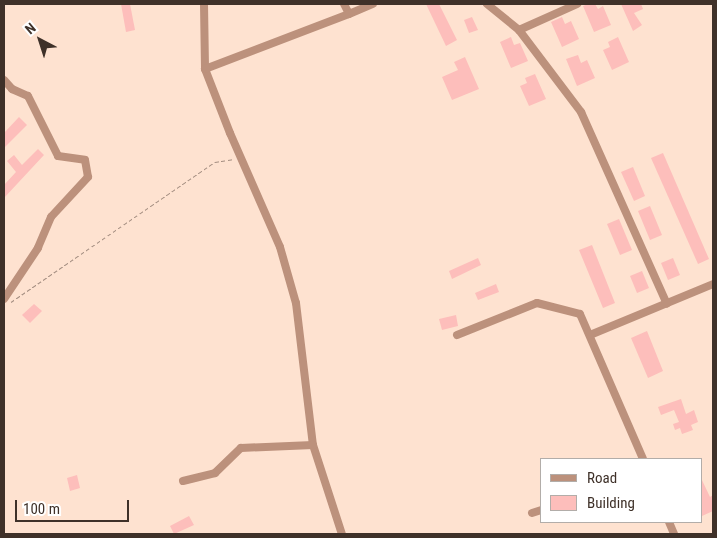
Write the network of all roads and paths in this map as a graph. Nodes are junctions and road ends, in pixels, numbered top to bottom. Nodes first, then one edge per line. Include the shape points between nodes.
1 (204, 4) edge
2 (344, 4) edge
3 (373, 4) edge
4 (487, 4) edge
5 (576, 4) edge
6 (349, 14) junction
7 (518, 30) junction
8 (205, 69) junction
9 (4, 80) edge
10 (241, 158) junction
11 (713, 284) edge
12 (8, 301) edge
13 (667, 304) junction
14 (457, 335) dead end
15 (590, 335) junction
16 (313, 445) junction
17 (643, 458) edge
18 (183, 481) dead end
19 (540, 510) edge
20 (532, 513) dead end
21 (342, 534) edge

1 - 8 street
2 - 6 street
3 - 6 street
4 - 7 street
5 - 7 street
6 - 8 street
7 - 13 street via 581,112
8 - 10 street
9 - 12 street via 12,89 28,96 58,156 85,160 88,177 51,217 38,248
10 - 12 path via 215,162
10 - 16 street via 280,246 296,303
11 - 13 street
13 - 15 street
14 - 15 street via 537,303 580,314
15 - 17 street
16 - 18 street via 241,448 215,473
16 - 21 street
19 - 20 street

